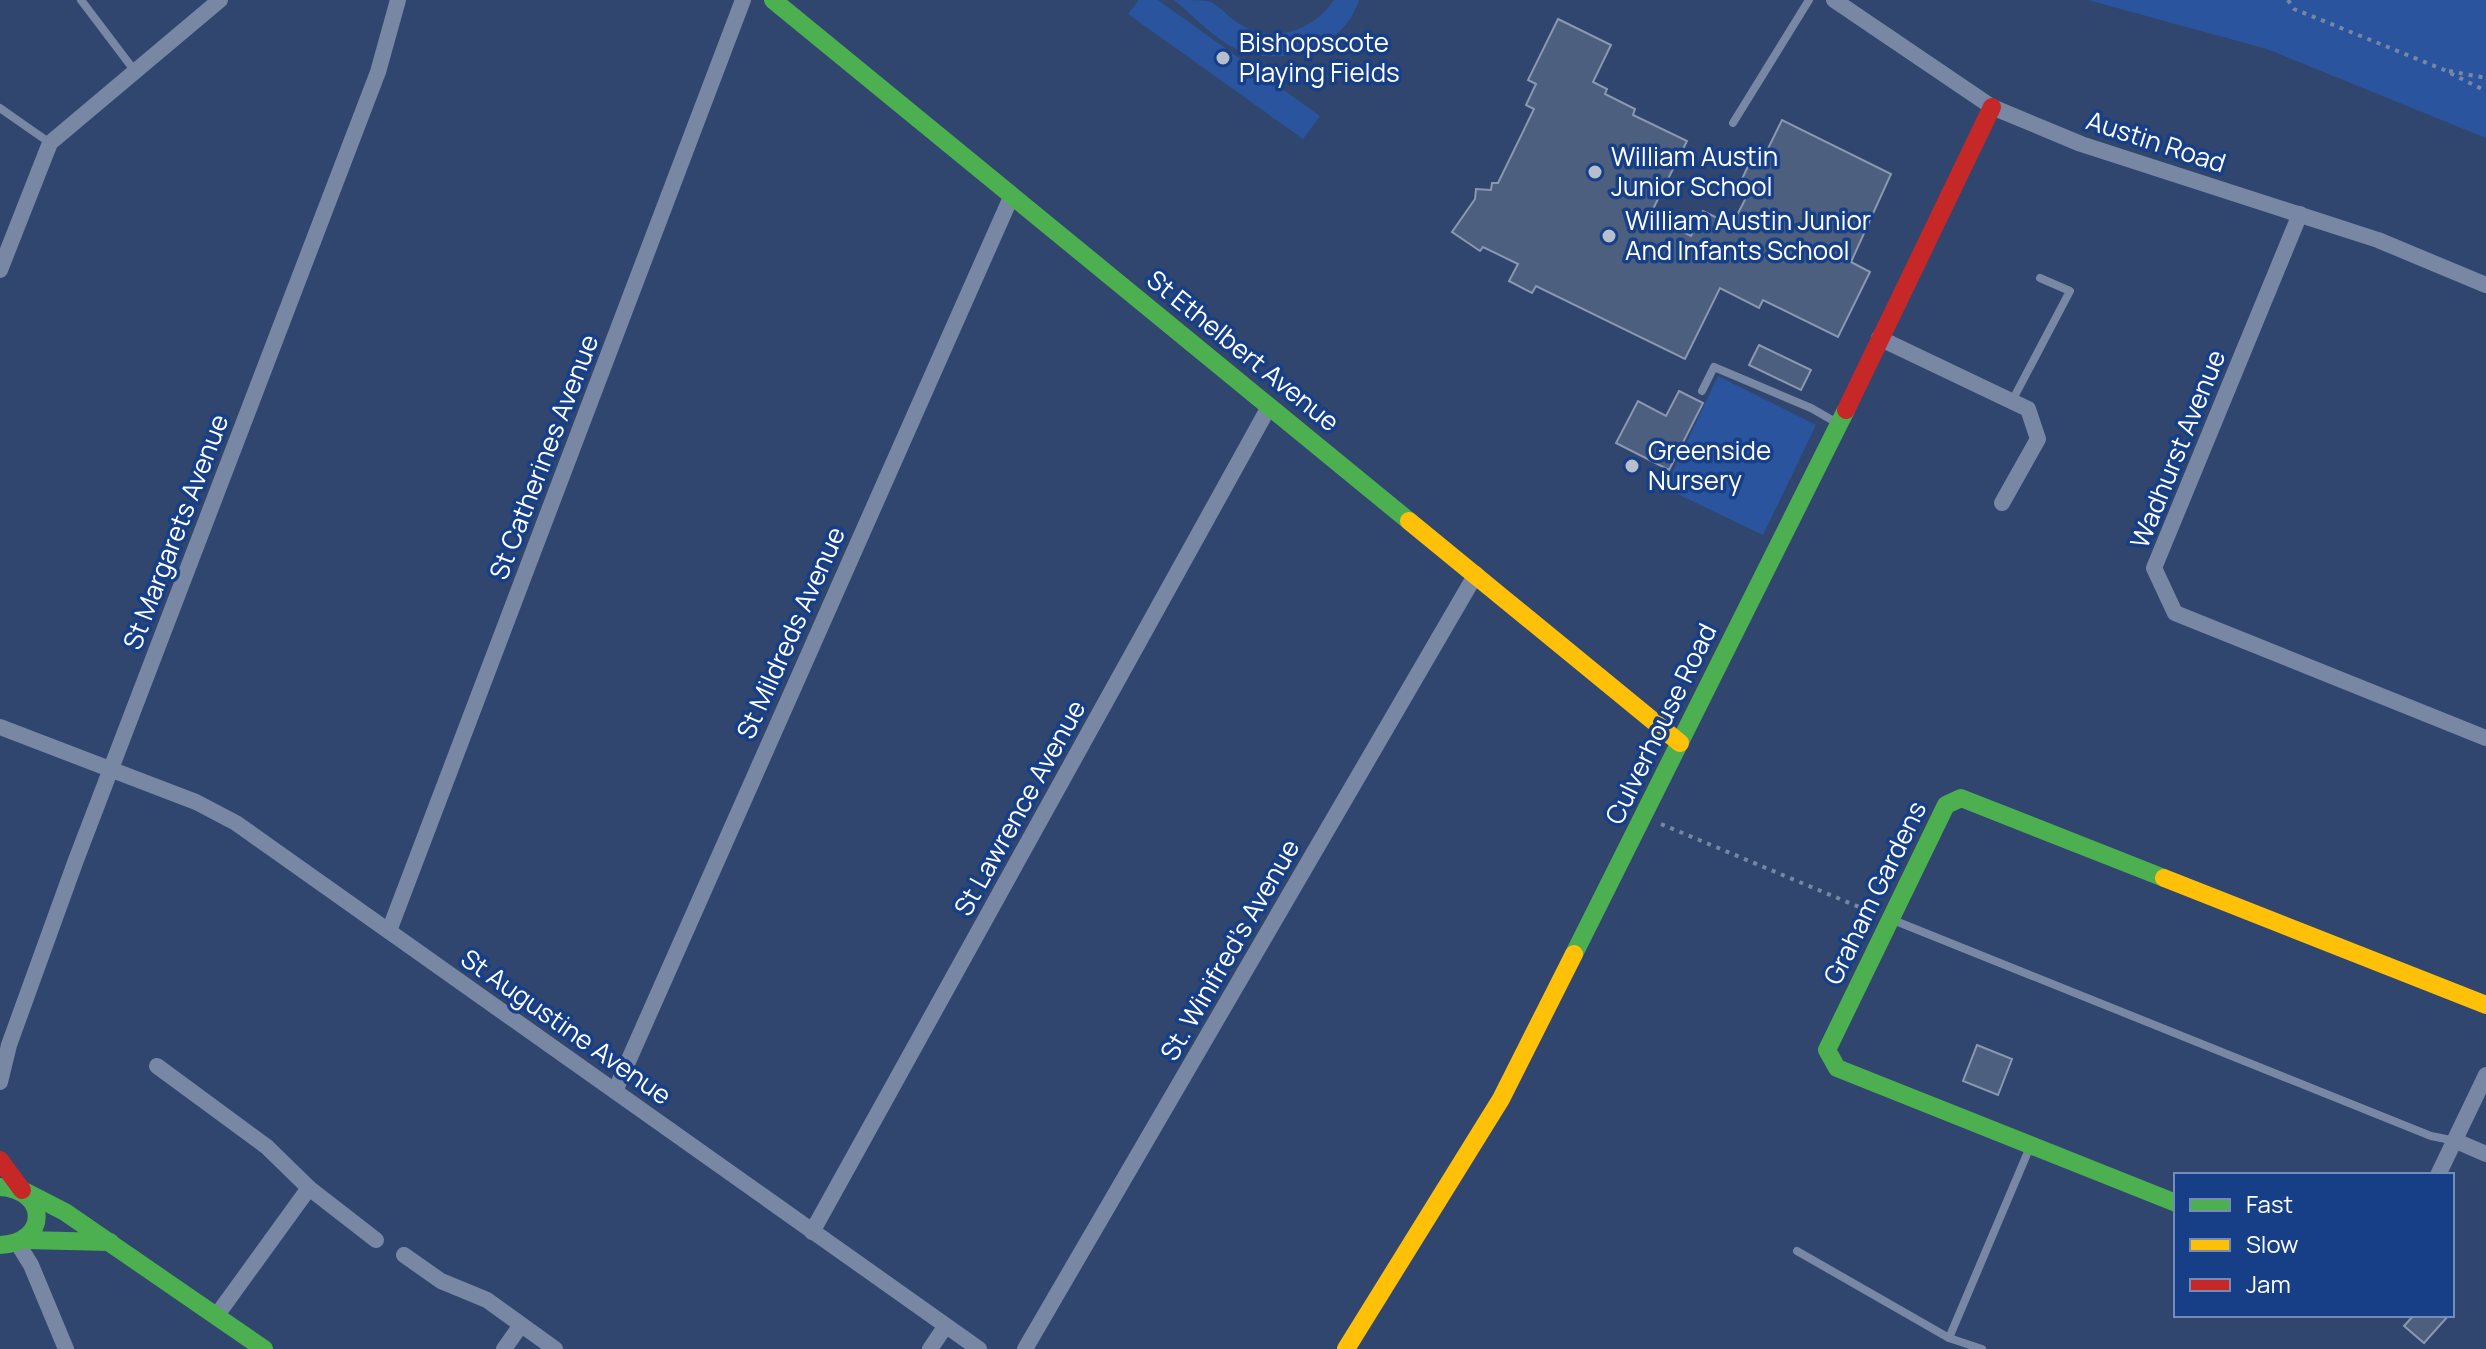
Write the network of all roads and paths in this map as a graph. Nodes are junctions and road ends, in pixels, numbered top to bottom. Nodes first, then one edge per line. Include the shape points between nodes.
1 (81, 0) edge
2 (220, 0) edge
3 (398, 0) edge
4 (743, 0) edge
5 (773, 0) edge
6 (1809, 0) edge
7 (1834, 0) edge
8 (2288, 0) edge
9 (2442, 69) junction
10 (134, 70) junction
11 (2486, 78) edge
12 (2486, 91) edge
13 (1992, 107) junction
14 (0, 108) edge
15 (1733, 123) dead end
16 (50, 143) junction
17 (1012, 195) junction
18 (2300, 214) junction
19 (0, 270) edge
20 (2040, 278) dead end
21 (2486, 285) edge
22 (1879, 338) junction
23 (1702, 391) dead end
24 (2012, 402) junction
25 (1269, 407) junction
26 (1840, 424) junction
27 (2002, 503) dead end
28 (1476, 574) junction
29 (0, 727) edge
30 (2486, 738) edge
31 (1680, 743) junction
32 (111, 768) junction
33 (1644, 817) junction
34 (1892, 919) junction
35 (389, 931) junction
36 (2486, 1005) edge
37 (157, 1066) dead end
38 (2486, 1075) edge
39 (0, 1082) edge
40 (615, 1091) junction
41 (2456, 1141) junction
42 (2031, 1145) junction
43 (2486, 1154) edge
44 (0, 1160) edge
45 (2439, 1173) edge
46 (0, 1187) edge
47 (309, 1188) junction
48 (24, 1191) junction
49 (2174, 1202) edge
50 (812, 1232) junction
51 (376, 1240) dead end
52 (110, 1242) junction
53 (11, 1246) edge
54 (1797, 1251) dead end
55 (404, 1255) dead end
56 (217, 1315) junction
57 (521, 1325) junction
58 (945, 1327) junction
59 (1949, 1338) junction
60 (66, 1349) edge
61 (264, 1349) edge
62 (504, 1349) edge
63 (555, 1349) edge
64 (930, 1349) edge
65 (979, 1349) edge
66 (1025, 1349) edge
67 (1346, 1349) edge
68 (1982, 1349) edge

1 - 10 lane
2 - 10 street
3 - 32 street, St Margarets Avenue via 378,72
4 - 35 street, St Catherines Avenue
5 - 17 street, St Ethelbert Avenue
6 - 15 lane
7 - 13 street, Austin Road
8 - 9 path via 2294,9
9 - 11 path
9 - 12 path
10 - 16 street
13 - 18 street, Austin Road via 2081,144
13 - 22 street, Culverhouse Road
14 - 16 lane
16 - 19 street
17 - 25 street, St Ethelbert Avenue
17 - 40 street, St Mildreds Avenue
18 - 21 street, Austin Road
18 - 30 street, Wadhurst Avenue via 2154,568 2175,613
20 - 24 lane via 2070,291
22 - 24 street
22 - 26 street, Culverhouse Road
23 - 26 lane via 1714,367
24 - 27 street via 2028,409 2038,439
25 - 28 street, St Ethelbert Avenue
25 - 50 street, St Lawrence Avenue
26 - 31 street, Culverhouse Road
28 - 31 street, St Ethelbert Avenue
28 - 66 street, St. Winifred's Avenue
29 - 32 street, St Augustine Avenue
31 - 33 street, Culverhouse Road
32 - 35 street, St Augustine Avenue via 236,823
32 - 39 street, St Margarets Avenue
33 - 34 path
33 - 67 street, Culverhouse Road via 1501,1099
34 - 36 street, Graham Gardens via 1946,805 1961,798
34 - 41 lane via 2431,1136
34 - 42 street, Graham Gardens via 1827,1050 1837,1068
35 - 40 street, St Augustine Avenue
37 - 47 street via 267,1147
38 - 41 street
40 - 50 street, St Augustine Avenue
41 - 43 street
41 - 45 street
42 - 49 street, Graham Gardens
42 - 59 lane
44 - 48 street
46 - 48 street
47 - 51 street
47 - 56 street
48 - 52 street
48 - 53 street via 36,1208 36,1226
50 - 58 street, St Augustine Avenue
52 - 53 street
52 - 56 street
53 - 60 street via 31,1265
54 - 59 lane
55 - 57 street
56 - 61 street
57 - 62 street
57 - 63 street
58 - 64 street
58 - 65 street, St Augustine Avenue
59 - 68 lane

